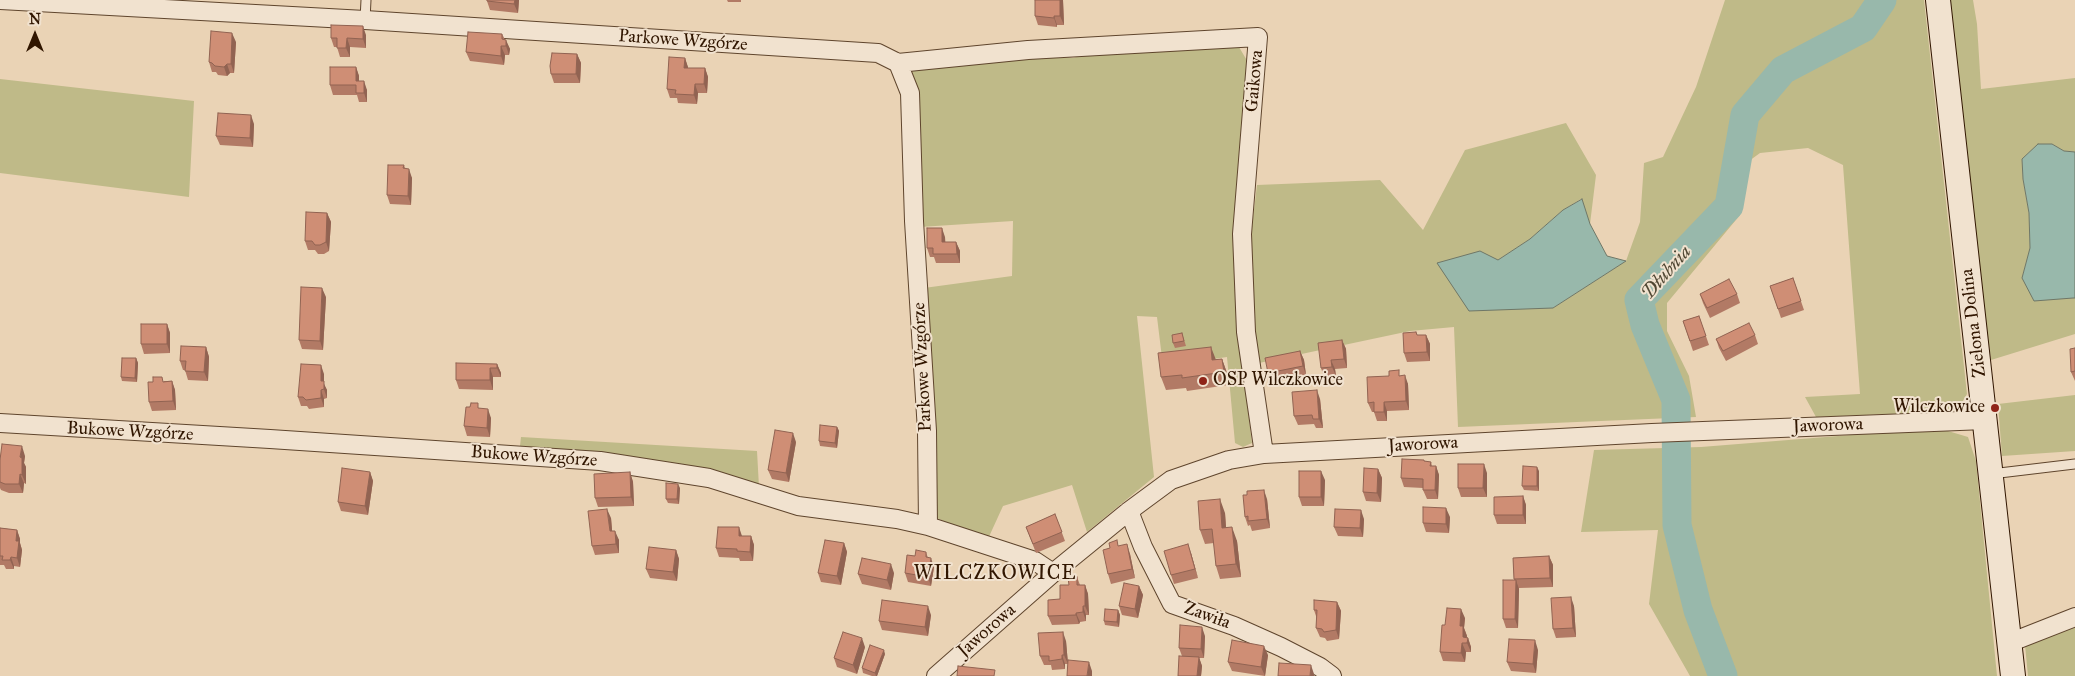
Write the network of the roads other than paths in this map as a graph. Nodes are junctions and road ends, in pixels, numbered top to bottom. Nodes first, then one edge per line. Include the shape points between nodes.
1 (0, 0) edge
2 (366, 0) edge
3 (1938, 0) edge
4 (365, 20) junction
5 (898, 63) junction
6 (1986, 420) junction
7 (0, 424) edge
8 (1264, 454) junction
9 (2075, 464) edge
10 (1991, 474) junction
11 (1129, 511) junction
12 (928, 526) junction
13 (1053, 573) junction
14 (2075, 617) edge
15 (2009, 643) junction
16 (936, 676) edge
17 (1332, 676) edge
18 (2012, 676) edge

1 - 4 street, Parkowe Wzgórze
2 - 4 lane
3 - 6 street, Zielona Dolina
4 - 5 street, Parkowe Wzgórze via 878,53
5 - 8 street, Gaikowa via 1028,50 1258,37 1242,234 1246,332
5 - 12 street, Parkowe Wzgórze via 910,93 927,431
6 - 8 street, Jaworowa via 1652,433
6 - 10 street, Zielona Dolina
7 - 12 street, Bukowe Wzgórze via 600,462 709,478 798,506
8 - 11 street, Jaworowa via 1229,460 1171,480
9 - 10 lane
10 - 15 street, Zielona Dolina
11 - 13 street, Jaworowa
11 - 17 street, Zawiła via 1172,604 1257,636
12 - 13 street, Bukowe Wzgórze via 1035,561
13 - 16 street, Jaworowa
14 - 15 street
15 - 18 street, Zielona Dolina

